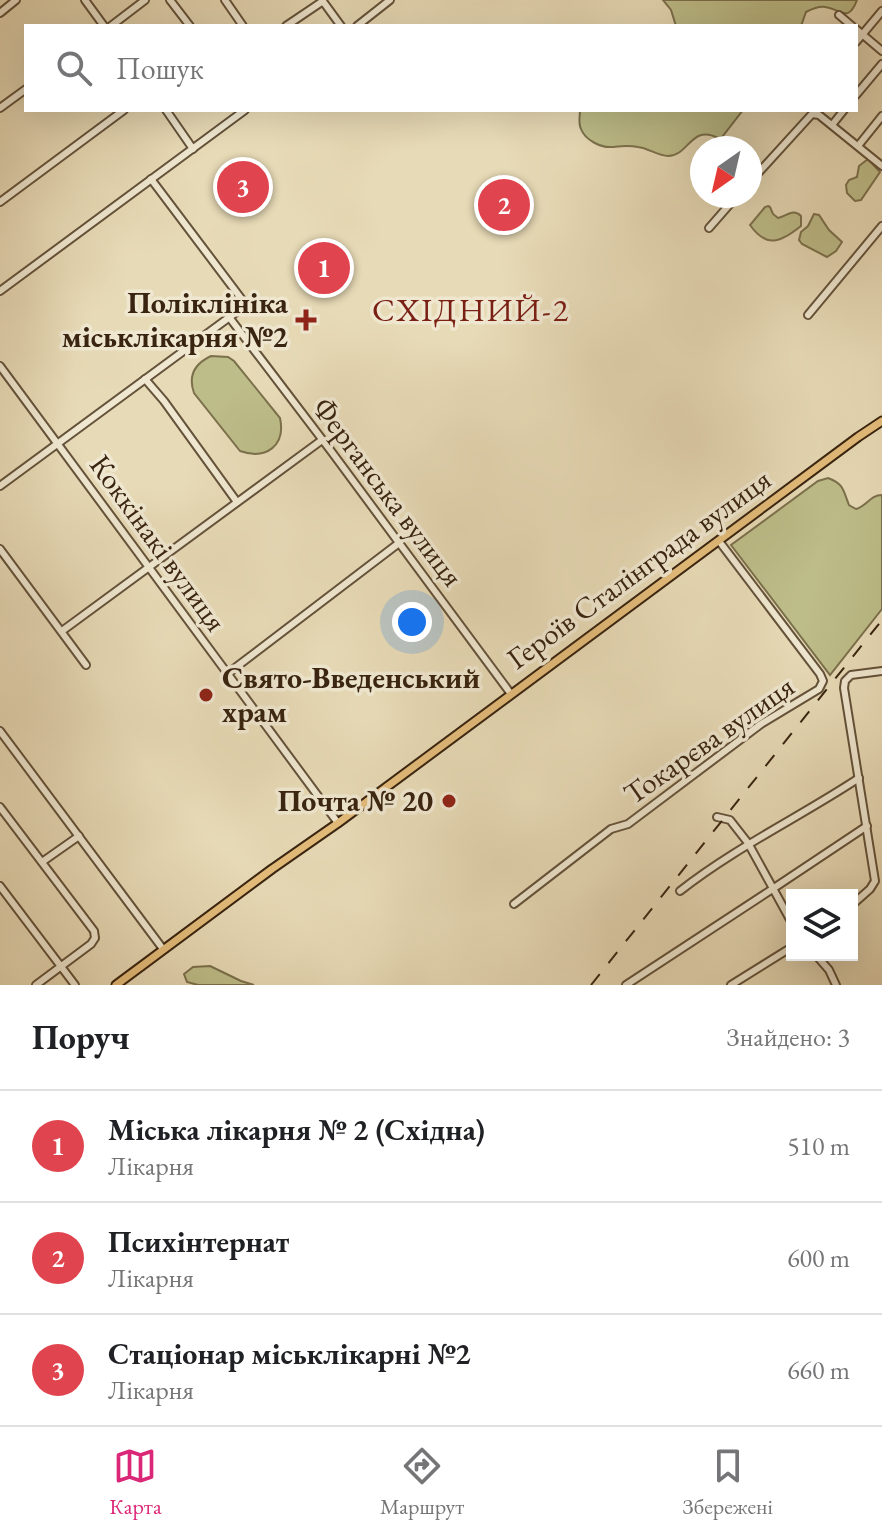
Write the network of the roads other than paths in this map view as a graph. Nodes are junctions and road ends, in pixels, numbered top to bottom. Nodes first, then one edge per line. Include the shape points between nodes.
1 (16, 0) edge
2 (85, 0) edge
3 (145, 0) edge
4 (170, 0) edge
5 (225, 0) edge
6 (322, 0) edge
7 (390, 0) edge
8 (882, 11) edge
9 (0, 13) edge
10 (839, 15) dead end
11 (103, 24) edge
12 (114, 24) edge
13 (188, 24) edge
14 (242, 24) edge
15 (289, 24) edge
16 (340, 24) edge
17 (360, 24) edge
18 (849, 24) edge
19 (858, 31) edge
20 (863, 35) junction
21 (858, 40) edge
22 (882, 51) edge
23 (882, 64) edge
24 (24, 90) edge
25 (858, 93) edge
26 (0, 108) edge
27 (121, 112) edge
28 (167, 112) edge
29 (242, 112) edge
30 (842, 112) edge
31 (882, 116) edge
32 (832, 125) junction
33 (858, 146) junction
34 (193, 149) junction
35 (882, 166) edge
36 (762, 169) edge
37 (151, 179) junction
38 (0, 202) edge
39 (726, 208) edge
40 (882, 226) edge
41 (709, 228) dead end
42 (0, 291) edge
43 (808, 315) dead end
44 (229, 317) junction
45 (0, 366) edge
46 (145, 379) junction
47 (882, 421) edge
48 (322, 440) junction
49 (57, 443) junction
50 (0, 486) edge
51 (237, 502) junction
52 (719, 541) junction
53 (399, 543) junction
54 (0, 549) edge
55 (149, 567) junction
56 (62, 631) junction
57 (86, 665) dead end
58 (882, 671) edge
59 (227, 674) junction
60 (511, 694) junction
61 (0, 731) edge
62 (859, 778) junction
63 (0, 807) edge
64 (717, 817) dead end
65 (338, 823) junction
66 (867, 826) junction
67 (79, 836) junction
68 (748, 843) junction
69 (42, 862) junction
70 (0, 886) edge
71 (774, 888) junction
72 (680, 891) dead end
73 (858, 900) edge
74 (514, 904) dead end
75 (786, 911) edge
76 (163, 949) junction
77 (786, 951) edge
78 (821, 961) edge
79 (61, 967) junction
80 (36, 985) edge
81 (75, 985) edge
82 (116, 985) edge
83 (626, 985) edge
84 (731, 985) edge
85 (836, 985) edge

1 - 9 street
2 - 11 street
3 - 12 street
4 - 13 street
5 - 14 street
6 - 15 street
6 - 16 street
7 - 17 street
8 - 20 street
10 - 18 street
19 - 20 street
20 - 21 street
20 - 22 street
23 - 25 street
24 - 26 street
27 - 38 street
28 - 34 street
29 - 34 street
30 - 32 street
31 - 33 street
32 - 33 street
32 - 36 street via 812,114
33 - 35 street
34 - 37 street
37 - 42 street
37 - 44 street via 246,305
39 - 41 street
40 - 43 street
44 - 46 street
44 - 48 street, Ферганська вулиця
45 - 49 street, Коккінакі вулиця
46 - 49 street
46 - 51 street
47 - 52 main road, Героїв Сталінграда вулиця
48 - 51 street
48 - 53 street, Ферганська вулиця
49 - 50 street
49 - 55 street, Коккінакі вулиця
51 - 55 street
52 - 60 main road, Героїв Сталінграда вулиця
52 - 74 street, Токарєва вулиця via 820,674 822,685 628,824 611,829
53 - 59 street
53 - 60 street, Ферганська вулиця
54 - 56 street
55 - 56 street
55 - 59 street, Коккінакі вулиця
56 - 57 street
58 - 62 street via 851,675 844,688
59 - 65 street, Коккінакі вулиця
60 - 65 main road, Героїв Сталінграда вулиця
61 - 67 street
62 - 66 street
62 - 68 street
63 - 69 street
64 - 68 street via 730,820
65 - 76 main road, Героїв Сталінграда вулиця
66 - 71 street
66 - 73 street via 875,881
67 - 69 street
67 - 76 street
68 - 71 street
68 - 72 street
69 - 79 street via 94,931 91,944
70 - 79 street
71 - 75 street
71 - 83 street
76 - 82 main road, Героїв Сталінграда вулиця
77 - 84 street
78 - 85 street
79 - 80 street
79 - 81 street

